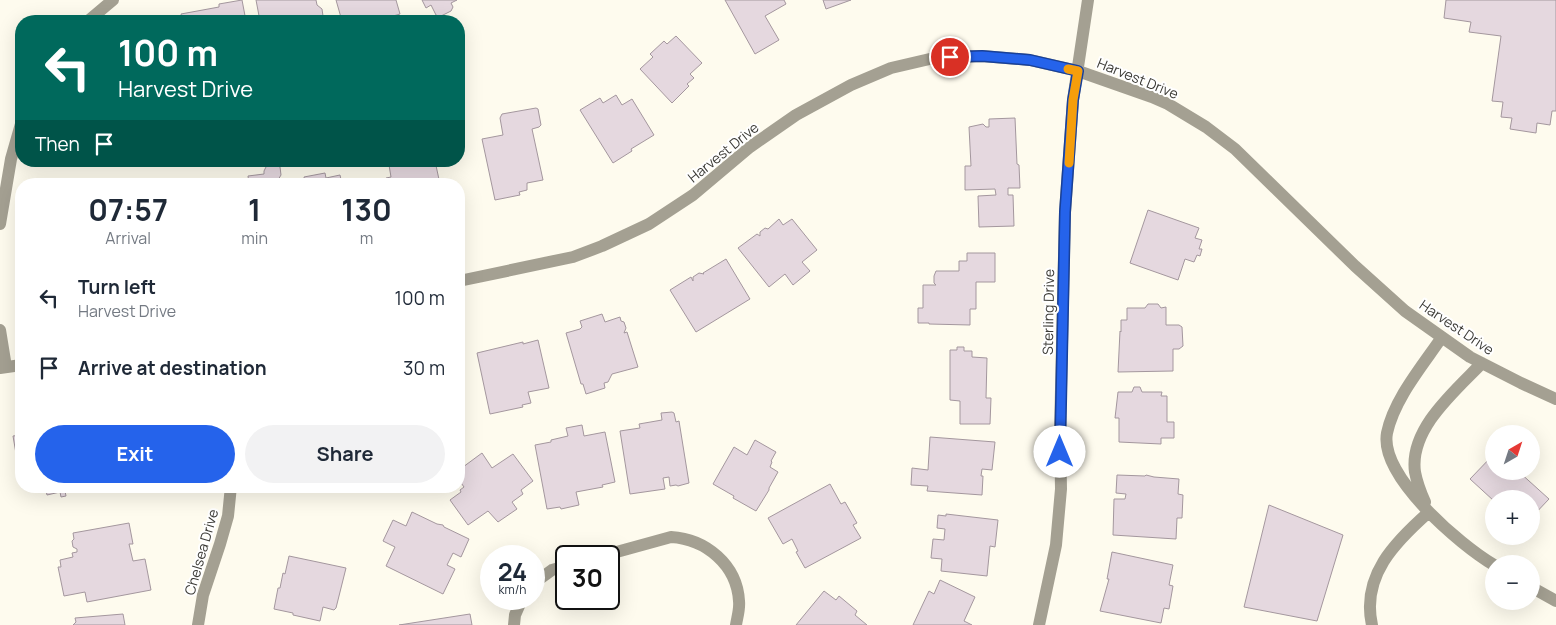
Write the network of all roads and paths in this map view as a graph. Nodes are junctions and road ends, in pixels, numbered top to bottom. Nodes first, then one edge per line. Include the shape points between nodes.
1 (113, 0) edge
2 (1088, 0) edge
3 (95, 15) edge
4 (1078, 71) junction
5 (15, 145) edge
6 (0, 224) edge
7 (465, 280) edge
8 (0, 330) edge
9 (1442, 337) junction
10 (1482, 363) junction
11 (3, 368) edge
12 (1556, 399) edge
13 (230, 493) edge
14 (1428, 512) junction
15 (620, 551) edge
16 (1485, 558) edge
17 (1540, 592) edge
18 (1556, 601) edge
19 (517, 610) edge
20 (198, 625) edge
21 (514, 625) edge
22 (736, 625) edge
23 (1039, 625) edge
24 (1372, 625) edge

1 - 3 street
2 - 4 street, Sterling Drive
4 - 7 street, Harvest Drive via 1030,60 982,56 934,58 891,68 851,85 796,115 750,147 693,195 649,224 573,257
4 - 9 street, Harvest Drive via 1152,97 1206,127 1234,149 1405,311
4 - 23 street, Sterling Drive via 1065,212 1061,490 1056,545
5 - 6 street
8 - 11 street
9 - 10 street, Harvest Drive
9 - 14 street via 1409,385 1390,421 1387,436 1389,455 1395,468
10 - 12 street, Harvest Drive
10 - 14 street via 1447,398 1422,436 1415,472
13 - 20 street, Chelsea Drive via 228,516 203,595
14 - 16 street
14 - 24 street via 1381,564 1372,587 1369,611
15 - 22 street via 671,537 699,543 712,551 727,566 736,584 739,602
17 - 18 street
19 - 21 street

